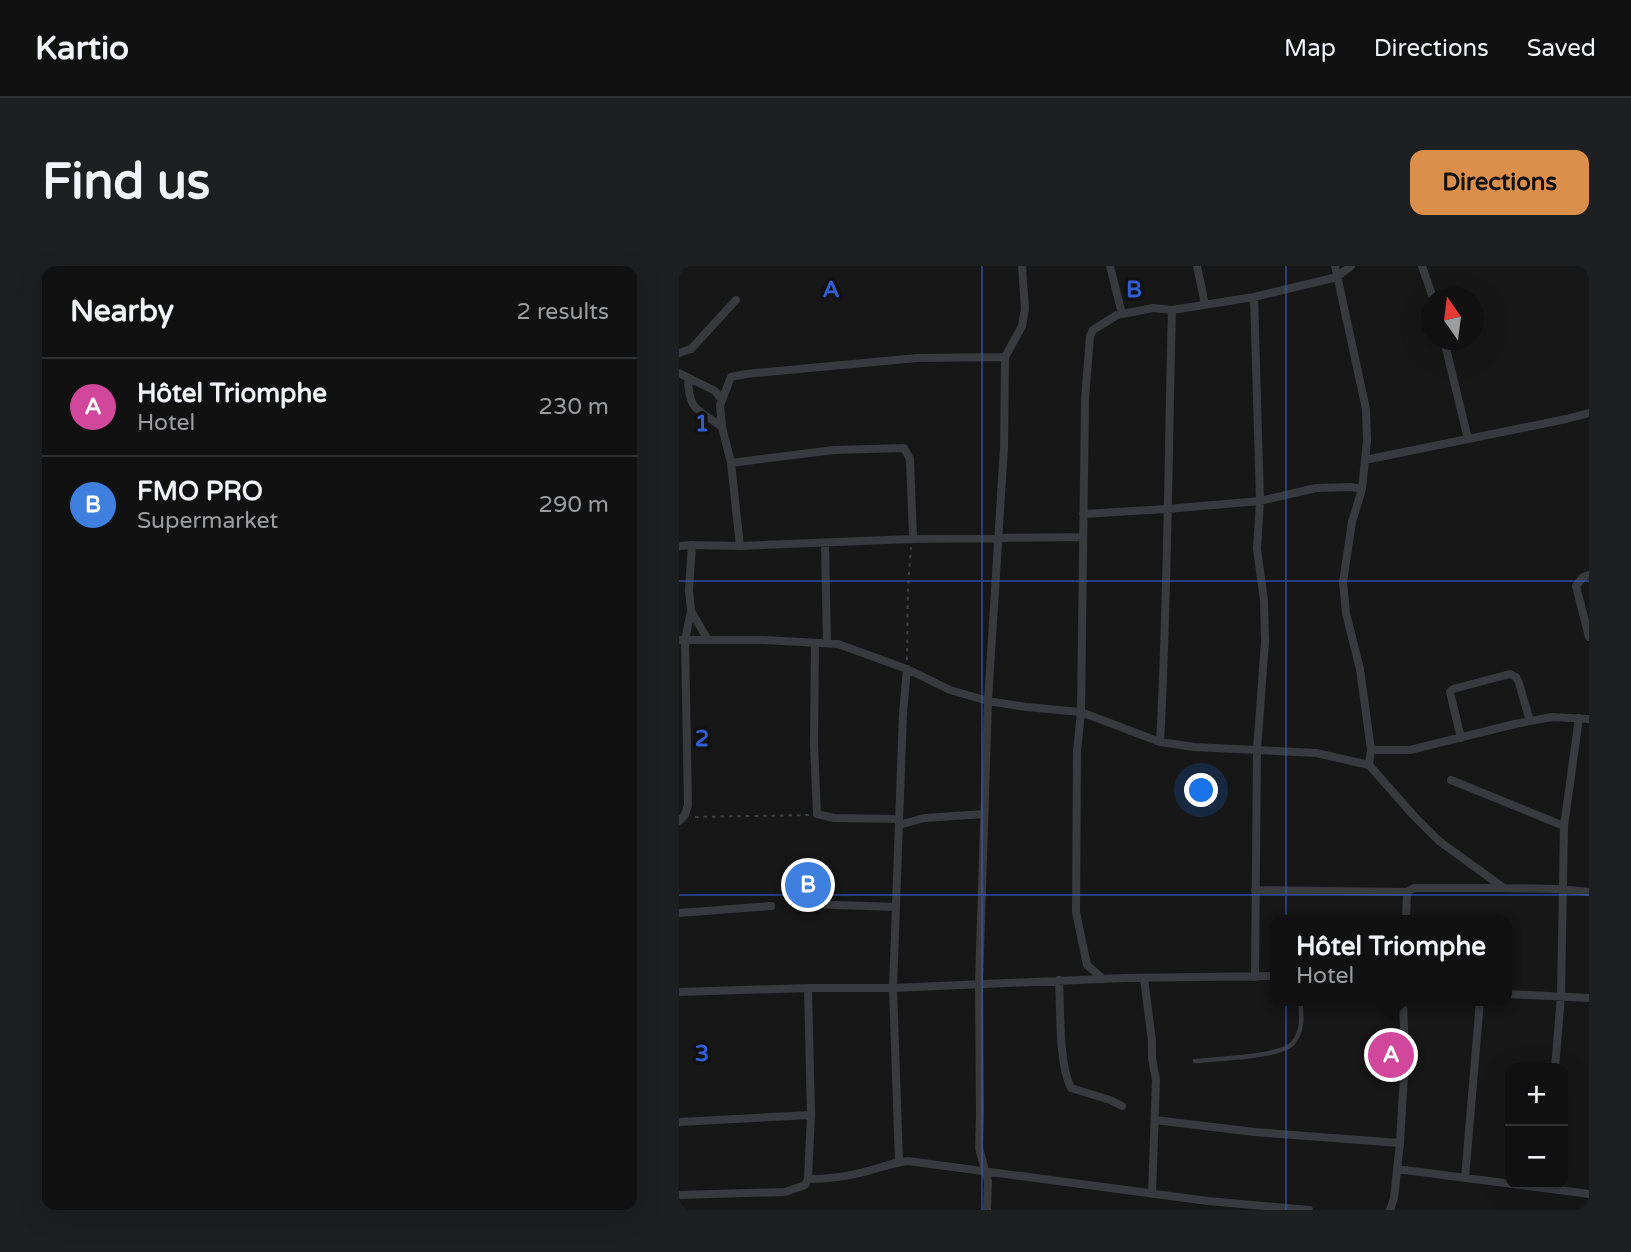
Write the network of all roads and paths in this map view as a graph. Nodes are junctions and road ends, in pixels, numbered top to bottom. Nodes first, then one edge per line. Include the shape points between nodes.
1 (1021, 266) edge
2 (1110, 266) edge
3 (1196, 266) edge
4 (1335, 266) edge
5 (1351, 266) edge
6 (1422, 266) edge
7 (1338, 276) junction
8 (1429, 287) edge
9 (1254, 297) junction
10 (736, 300) dead end
11 (1205, 304) junction
12 (1172, 310) junction
13 (1122, 314) junction
14 (1446, 350) edge
15 (679, 353) edge
16 (1005, 357) junction
17 (679, 373) edge
18 (688, 379) junction
19 (722, 400) junction
20 (1589, 413) edge
21 (722, 427) junction
22 (1468, 439) junction
23 (1365, 460) junction
24 (731, 463) junction
25 (1362, 489) junction
26 (1260, 501) junction
27 (1167, 509) junction
28 (1083, 514) junction
29 (1082, 537) junction
30 (998, 538) junction
31 (912, 539) junction
32 (825, 543) junction
33 (692, 545) junction
34 (679, 546) edge
35 (740, 546) junction
36 (1589, 575) edge
37 (691, 611) junction
38 (1589, 638) edge
39 (682, 640) edge
40 (708, 640) junction
41 (815, 643) junction
42 (827, 643) junction
43 (907, 669) junction
44 (988, 701) junction
45 (1081, 712) junction
46 (1579, 718) junction
47 (1589, 719) edge
48 (1530, 721) junction
49 (1461, 738) junction
50 (1160, 742) junction
51 (1257, 750) junction
52 (1371, 750) junction
53 (1369, 765) junction
54 (1451, 780) dead end
55 (817, 814) junction
56 (984, 814) junction
57 (681, 820) edge
58 (899, 822) junction
59 (1564, 826) junction
60 (1504, 888) junction
61 (1255, 890) junction
62 (1564, 890) junction
63 (1407, 892) junction
64 (1589, 892) edge
65 (806, 904) dead end
66 (771, 905) dead end
67 (896, 907) junction
68 (679, 913) edge
69 (1406, 915) edge
70 (1270, 976) edge
71 (1255, 977) junction
72 (1145, 978) junction
73 (1103, 979) junction
74 (1059, 980) junction
75 (979, 983) junction
76 (808, 988) junction
77 (893, 988) junction
78 (679, 992) edge
79 (1512, 994) edge
80 (1561, 996) junction
81 (1589, 998) edge
82 (1301, 1006) edge
83 (1403, 1006) edge
84 (1480, 1006) edge
85 (1195, 1060) dead end
86 (1555, 1063) edge
87 (1122, 1106) dead end
88 (811, 1115) junction
89 (1155, 1119) junction
90 (679, 1122) edge
91 (1400, 1143) junction
92 (899, 1162) junction
93 (1397, 1170) junction
94 (985, 1172) junction
95 (1465, 1178) junction
96 (808, 1179) junction
97 (1505, 1182) edge
98 (1561, 1189) edge
99 (1151, 1194) junction
100 (1589, 1194) edge
101 (679, 1195) edge
102 (987, 1210) edge
103 (1308, 1210) edge
104 (1389, 1210) edge

1 - 16 street via 1025,309 1022,326
2 - 13 street
3 - 11 street
4 - 7 street
5 - 7 street
6 - 8 street
7 - 9 street
7 - 23 street via 1366,409
9 - 11 street
9 - 26 street
10 - 15 street via 691,349
11 - 12 street
12 - 13 street via 1153,308
12 - 27 street
13 - 28 street via 1090,336
14 - 22 street
16 - 19 street via 917,358 745,374 731,377
16 - 30 street
17 - 18 street
18 - 19 street via 715,391
18 - 21 street via 691,402
19 - 21 street
20 - 22 street
21 - 24 street
22 - 23 street
23 - 25 street
24 - 31 street via 834,450 904,448 910,459
24 - 35 street
25 - 26 street via 1316,488
25 - 52 street via 1343,582
26 - 27 street
26 - 51 street via 1257,549 1265,642
27 - 28 street
27 - 50 street
28 - 29 street
29 - 30 street
29 - 45 street
30 - 31 street
30 - 44 street
31 - 32 street
31 - 43 path
32 - 35 street
32 - 42 street
33 - 34 street
33 - 35 street
33 - 37 street
36 - 38 street via 1576,586
37 - 39 street
37 - 40 street
39 - 40 street
39 - 57 street via 688,805
40 - 41 street
41 - 42 street
41 - 55 street
42 - 43 street
43 - 44 street via 950,690
43 - 58 street
44 - 45 street
44 - 56 street
45 - 50 street
45 - 73 street via 1076,912 1087,965
46 - 47 street
46 - 48 street
46 - 59 street
48 - 49 street
48 - 49 street via 1520,683 1510,674 1450,692
49 - 52 street via 1410,750
50 - 51 street
51 - 53 street via 1316,753
51 - 61 street
52 - 53 street
53 - 60 street via 1439,841
54 - 59 street
55 - 57 path
55 - 58 street
56 - 58 street
56 - 75 street
58 - 67 street
59 - 62 street
60 - 62 street
60 - 63 street via 1414,888
61 - 63 street
61 - 71 street
62 - 64 street
62 - 80 street
63 - 69 street
65 - 67 street
66 - 68 street
67 - 77 street
70 - 71 street
71 - 72 street
72 - 73 street
72 - 89 street via 1156,1080
73 - 74 street
74 - 75 street
74 - 87 street via 1065,1077 1070,1088
75 - 77 street
75 - 94 street via 979,1148
76 - 77 street
76 - 78 street
76 - 88 street
77 - 92 street
79 - 80 street
80 - 81 street
80 - 86 street
82 - 85 lane via 1303,1022 1292,1045 1276,1053
83 - 91 street
84 - 95 street
88 - 90 street
88 - 96 street
89 - 91 street
89 - 99 street
91 - 93 street
92 - 94 street
92 - 96 street via 832,1179
93 - 95 street
93 - 104 street
94 - 99 street
94 - 102 street
95 - 97 street
96 - 101 street via 785,1192
98 - 100 street
99 - 103 street

